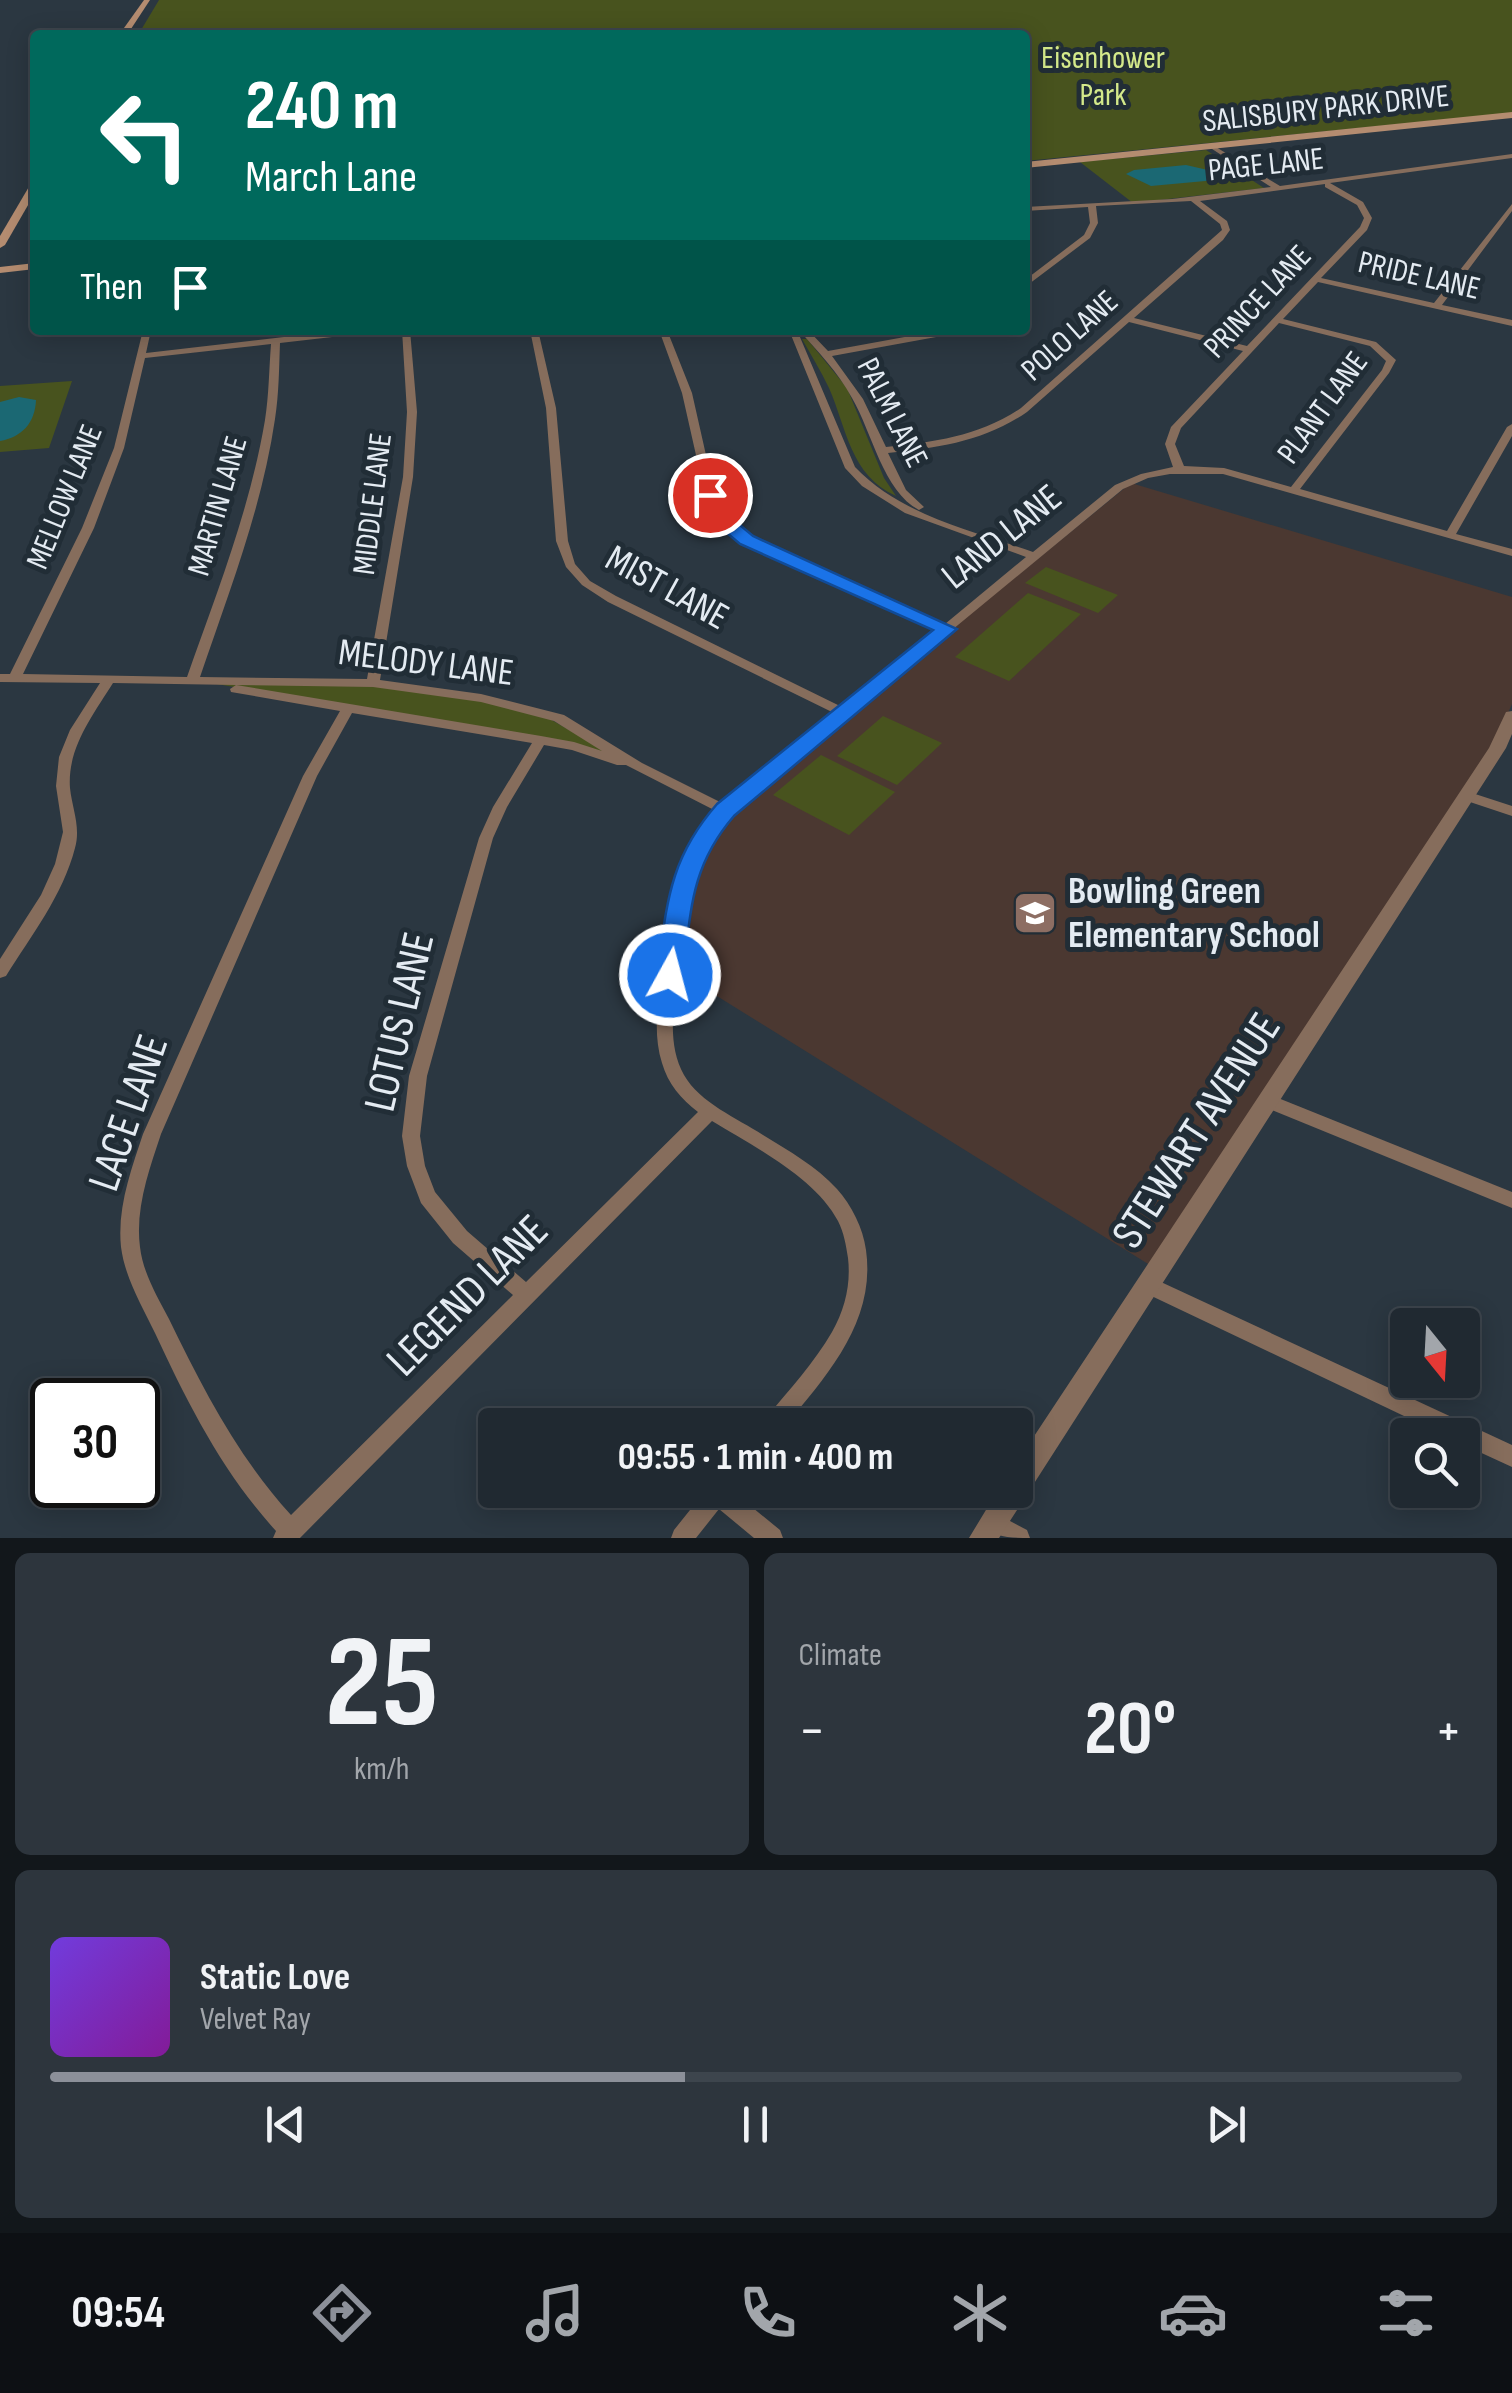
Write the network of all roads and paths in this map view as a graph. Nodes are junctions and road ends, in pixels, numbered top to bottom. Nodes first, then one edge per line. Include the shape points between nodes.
1 (147, 0) edge
2 (126, 30) edge
3 (1512, 115) edge
4 (1211, 146) junction
5 (1512, 156) edge
6 (1030, 164) edge
7 (1327, 184) junction
8 (1279, 190) junction
9 (30, 194) edge
10 (1193, 199) junction
11 (1092, 206) junction
12 (1512, 206) edge
13 (1030, 209) edge
14 (0, 245) edge
15 (30, 267) edge
16 (0, 270) edge
17 (1315, 278) junction
18 (1030, 280) edge
19 (1436, 306) junction
20 (1128, 319) junction
21 (1276, 320) junction
22 (1512, 323) edge
23 (146, 335) edge
24 (322, 335) edge
25 (406, 335) edge
26 (535, 335) edge
27 (664, 335) edge
28 (796, 335) edge
29 (808, 335) edge
30 (931, 335) edge
31 (276, 340) junction
32 (1248, 350) junction
33 (828, 354) junction
34 (142, 356) junction
35 (1512, 428) edge
36 (882, 450) junction
37 (1180, 468) junction
38 (1294, 490) junction
39 (936, 519) junction
40 (1450, 535) junction
41 (1512, 553) edge
42 (1034, 556) junction
43 (946, 629) junction
44 (7, 678) edge
45 (109, 680) junction
46 (192, 681) junction
47 (373, 684) junction
48 (348, 708) junction
49 (844, 712) junction
50 (1512, 716) edge
51 (541, 740) junction
52 (637, 766) junction
53 (1466, 796) junction
54 (726, 810) junction
55 (1512, 811) edge
56 (0, 972) edge
57 (1268, 1101) junction
58 (710, 1111) junction
59 (1512, 1200) edge
60 (1148, 1285) junction
61 (526, 1294) junction
62 (785, 1408) edge
63 (1512, 1456) edge
64 (1033, 1462) edge
65 (706, 1508) edge
66 (737, 1508) edge
67 (1003, 1508) edge
68 (988, 1531) edge
69 (287, 1534) edge
70 (682, 1538) edge
71 (772, 1538) edge
72 (1019, 1538) edge

1 - 2 main road
3 - 4 main road, SALISBURY PARK DRIVE
4 - 6 main road, SALISBURY PARK DRIVE
4 - 8 street
5 - 7 street, PAGE LANE
7 - 8 street, PAGE LANE
7 - 17 street, PRINCE LANE via 1360,204 1368,218
8 - 10 street, PAGE LANE
9 - 14 main road
10 - 11 street, PAGE LANE
10 - 20 street, POLO LANE via 1226,230
11 - 13 street, PAGE LANE
11 - 18 street via 1087,236
12 - 19 street
15 - 16 main road
17 - 19 street, PRIDE LANE
17 - 21 street, PRINCE LANE
19 - 22 street, PRIDE LANE
20 - 32 street
20 - 36 street, POLO LANE via 1004,426 964,441
21 - 32 street, PRINCE LANE
21 - 38 street, PLANT LANE via 1373,344 1391,360
23 - 34 street, MELLOW LANE
24 - 31 street
25 - 47 street, MIDDLE LANE via 408,477
26 - 49 street, MIST LANE via 570,565 612,600
27 - 43 street via 715,509 732,530
28 - 39 street, PALM LANE via 850,468 876,493
29 - 33 street, PALM LANE
30 - 33 street
31 - 34 street
31 - 46 street, MARTIN LANE via 261,466
32 - 37 street, PRINCE LANE via 1170,436
33 - 36 street, PALM LANE via 855,389
34 - 44 street, MELLOW LANE via 119,448 93,515
35 - 40 street
36 - 39 street, PALM LANE via 902,492
37 - 38 street, LAND LANE via 1224,471
37 - 42 street, LAND LANE via 1119,487
38 - 40 street, LAND LANE
39 - 42 street, PALM LANE
40 - 41 street, LAND LANE
42 - 43 street, LAND LANE
43 - 49 street, LAND LANE
44 - 45 street, MELODY LANE
45 - 46 street, MELODY LANE
45 - 56 street via 64,761 69,846
46 - 47 street, MELODY LANE
46 - 48 street, MELODY LANE
47 - 52 street, MELODY LANE via 545,712
48 - 51 street, MELODY LANE
48 - 69 street, LACE LANE via 310,776 132,1192 130,1242 138,1276 223,1442
49 - 54 street, LAND LANE
50 - 53 street, STEWART AVENUE
51 - 52 street, MELODY LANE
51 - 61 street, LOTUS LANE via 486,838 418,1076 411,1123 428,1198 460,1237
52 - 54 street, MELODY LANE
53 - 55 street
53 - 57 street, STEWART AVENUE
54 - 58 street, LAND LANE via 694,852 684,882 666,1014 666,1048 676,1078
57 - 59 street
57 - 60 street, STEWART AVENUE
58 - 61 street, LEGEND LANE
58 - 62 street, LAND LANE via 829,1192 851,1224 861,1266 857,1302 845,1330
60 - 63 street
60 - 64 street, STEWART AVENUE
61 - 69 street, LEGEND LANE
65 - 70 street
66 - 71 street
67 - 68 street, STEWART AVENUE
68 - 72 street

